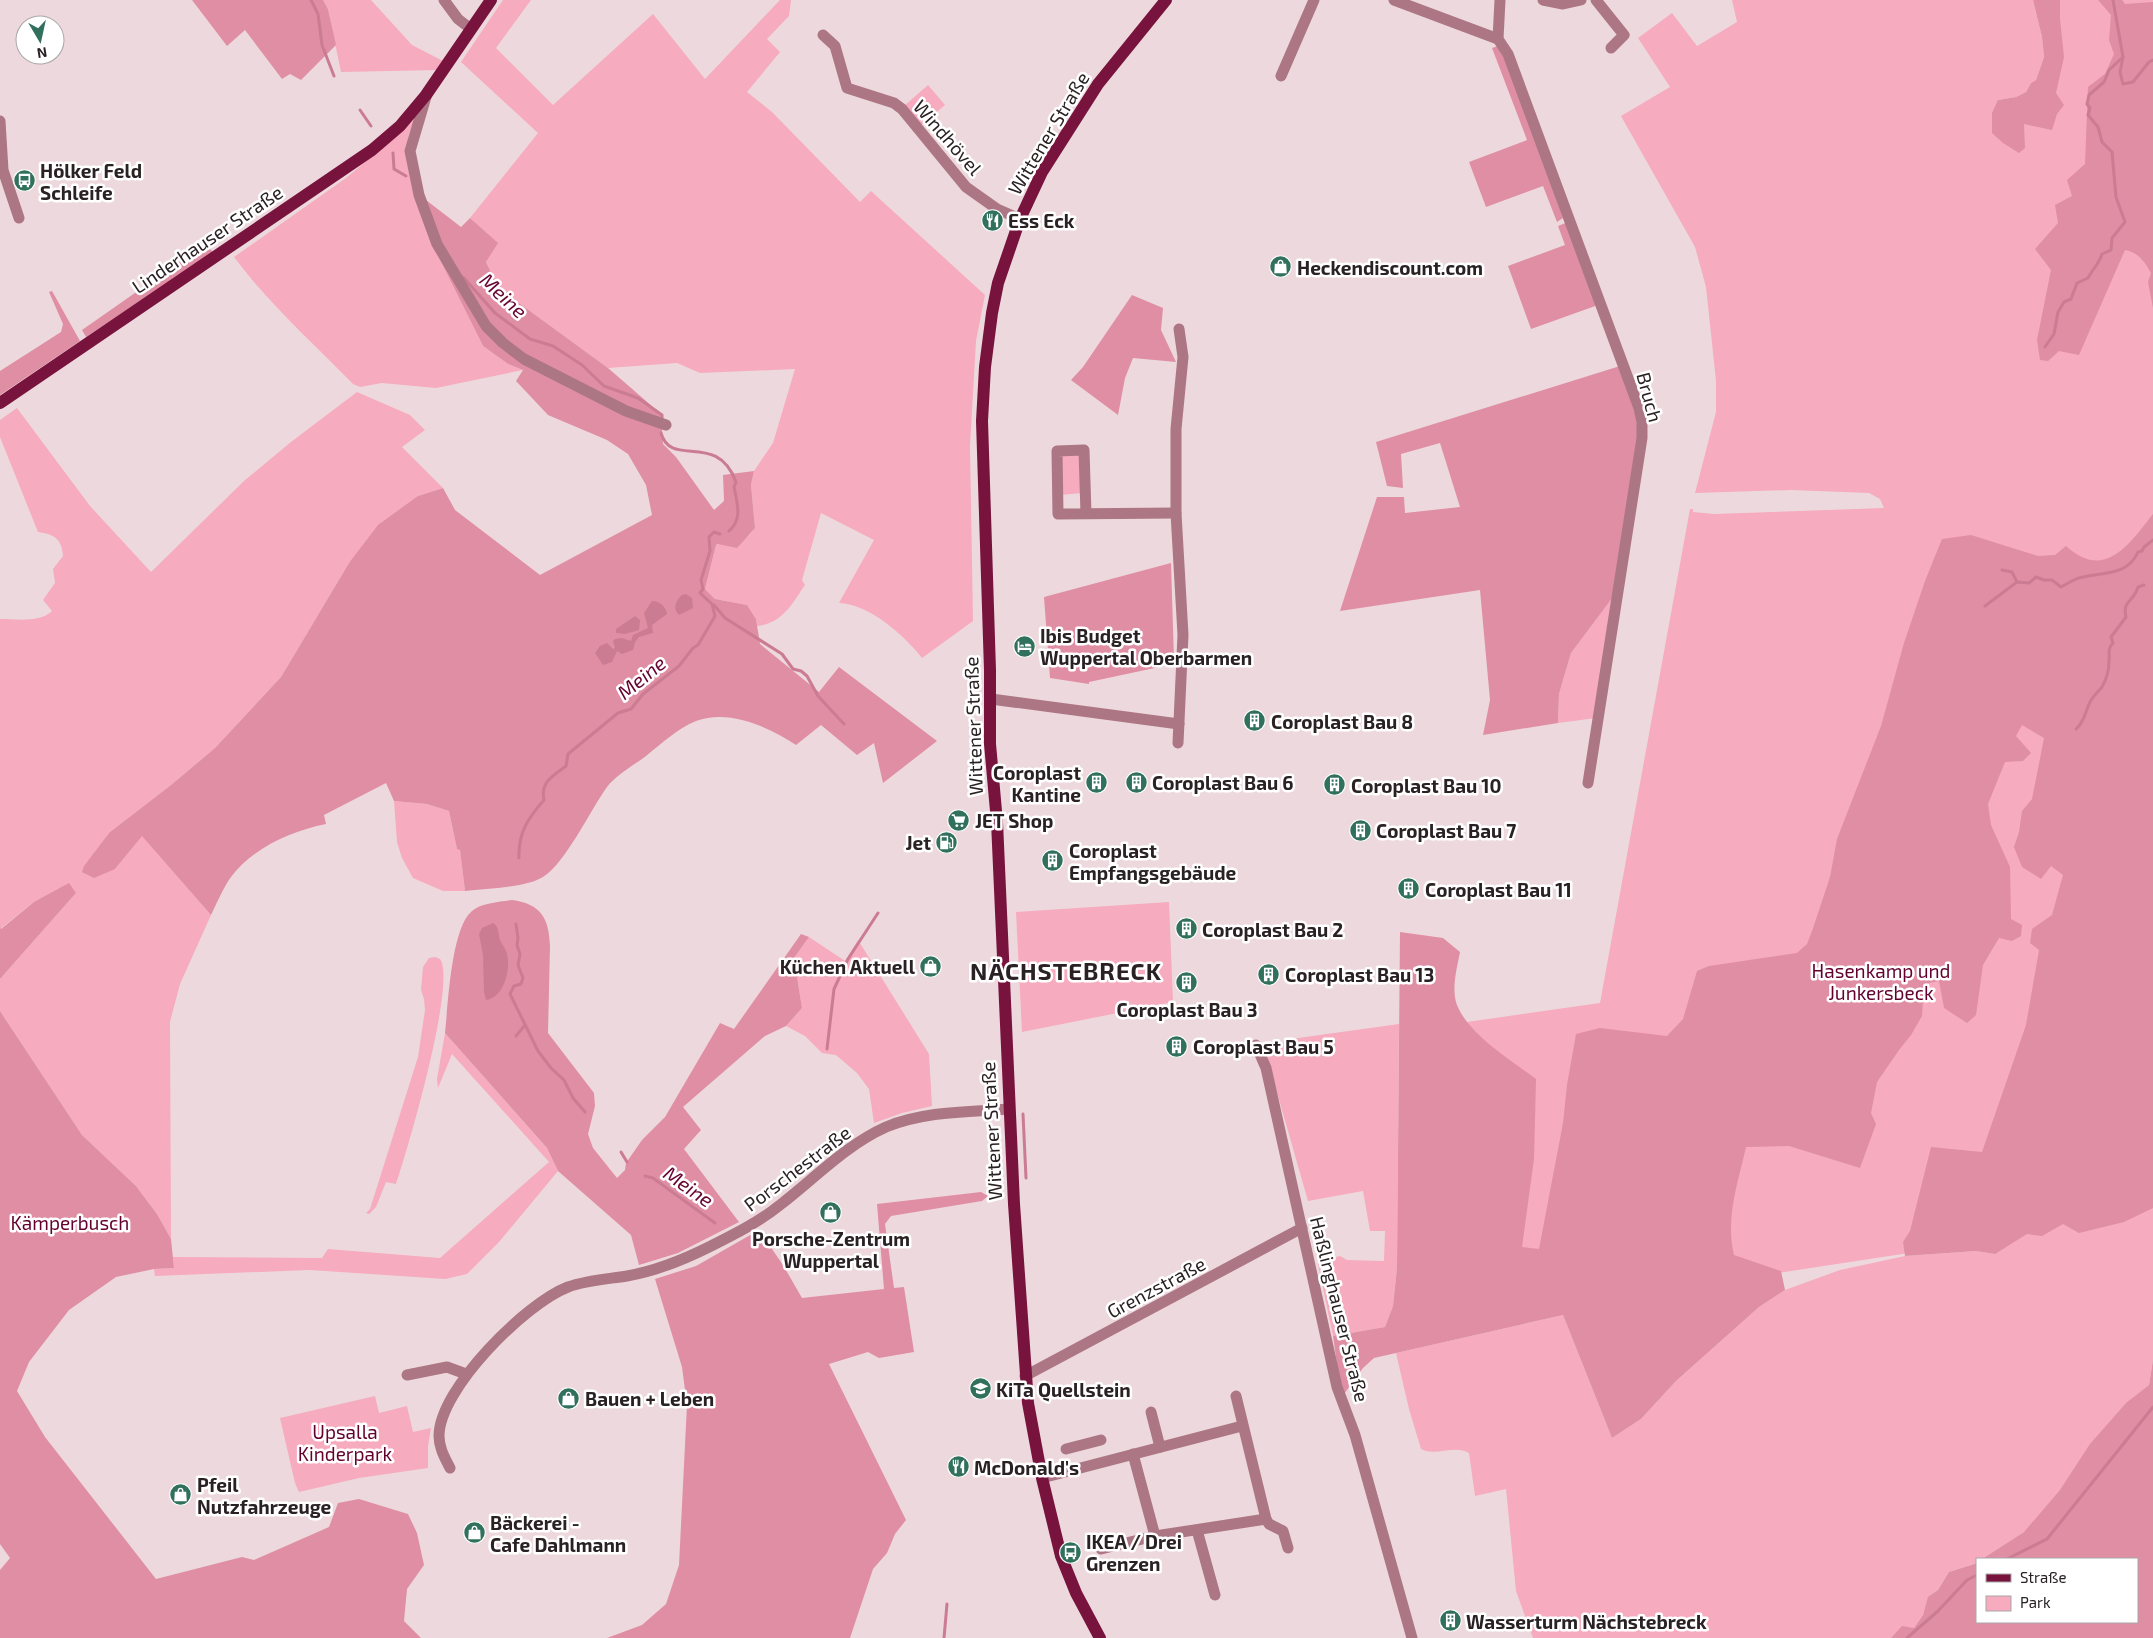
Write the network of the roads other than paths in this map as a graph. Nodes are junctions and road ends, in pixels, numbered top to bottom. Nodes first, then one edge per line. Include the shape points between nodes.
1 (444, 0) edge
2 (491, 0) edge
3 (1166, 0) edge
4 (1314, 0) edge
5 (1394, 0) edge
6 (1500, 0) edge
7 (1543, 0) edge
8 (1581, 0) edge
9 (1596, 0) edge
10 (471, 29) junction
11 (822, 35) dead end
12 (1498, 39) junction
13 (1610, 48) dead end
14 (1281, 76) dead end
15 (426, 95) junction
16 (0, 120) edge
17 (19, 218) dead end
18 (1020, 219) junction
19 (1179, 329) dead end
20 (0, 403) edge
21 (666, 426) dead end
22 (1176, 513) junction
23 (1086, 514) junction
24 (991, 699) junction
25 (1179, 724) junction
26 (1178, 743) dead end
27 (1588, 784) dead end
28 (1256, 1045) dead end
29 (1009, 1109) junction
30 (1302, 1228) junction
31 (466, 1374) junction
32 (407, 1375) dead end
33 (1025, 1376) junction
34 (1236, 1396) dead end
35 (1151, 1412) dead end
36 (1242, 1426) junction
37 (1101, 1440) dead end
38 (1089, 1443) junction
39 (1160, 1447) junction
40 (1066, 1449) dead end
41 (1133, 1454) junction
42 (1095, 1464) junction
43 (450, 1468) dead end
44 (1042, 1478) junction
45 (1266, 1519) junction
46 (1197, 1530) junction
47 (1155, 1536) junction
48 (1288, 1548) dead end
49 (1101, 1550) dead end
50 (1215, 1595) dead end
51 (1100, 1638) edge
52 (1412, 1638) edge

1 - 10 street via 458,19
2 - 10 main road, Linderhauser Straße
3 - 18 main road, Wittener Straße via 1098,84 1042,172
4 - 14 street
5 - 12 street
6 - 12 street
7 - 8 street via 1563,4
9 - 13 street via 1624,35
10 - 15 main road, Linderhauser Straße
11 - 18 street, Windhövel via 835,46 847,88 894,103 902,109 966,187 997,209
12 - 27 street, Bruch via 1508,54 1642,422
15 - 20 main road, Linderhauser Straße via 400,126 372,150
15 - 21 street, Linderhauser Straße via 410,151 419,195 437,244 486,326 524,359 626,411
16 - 17 street via 3,170
18 - 24 main road, Wittener Straße via 998,283 985,367 982,421
19 - 22 street via 1183,357 1176,429
22 - 23 street
22 - 25 street via 1183,635
23 - 23 street via 1058,514 1057,451 1084,450
24 - 25 street
24 - 29 main road, Wittener Straße via 990,744 997,822
25 - 26 street
28 - 30 street, Haßlinghauser Straße via 1266,1068
29 - 31 street, Porschestraße via 916,1117 887,1127 850,1148 759,1220 688,1258 628,1276 569,1286 549,1295 525,1313
29 - 33 main road, Wittener Straße
30 - 33 street, Grenzstraße
30 - 52 street, Haßlinghauser Straße via 1337,1388 1355,1435
31 - 32 street via 447,1367
31 - 43 street, Porschestraße via 449,1401 439,1436 442,1454
33 - 44 main road, Wittener Straße
34 - 36 street
35 - 39 street
36 - 39 street
36 - 45 street
37 - 38 street
38 - 40 street
38 - 42 street
39 - 41 street
41 - 42 street
41 - 47 street
42 - 44 street
44 - 51 main road, Wittener Straße via 1061,1556
45 - 46 street
45 - 48 street via 1283,1531
46 - 47 street
46 - 50 street
47 - 49 street

